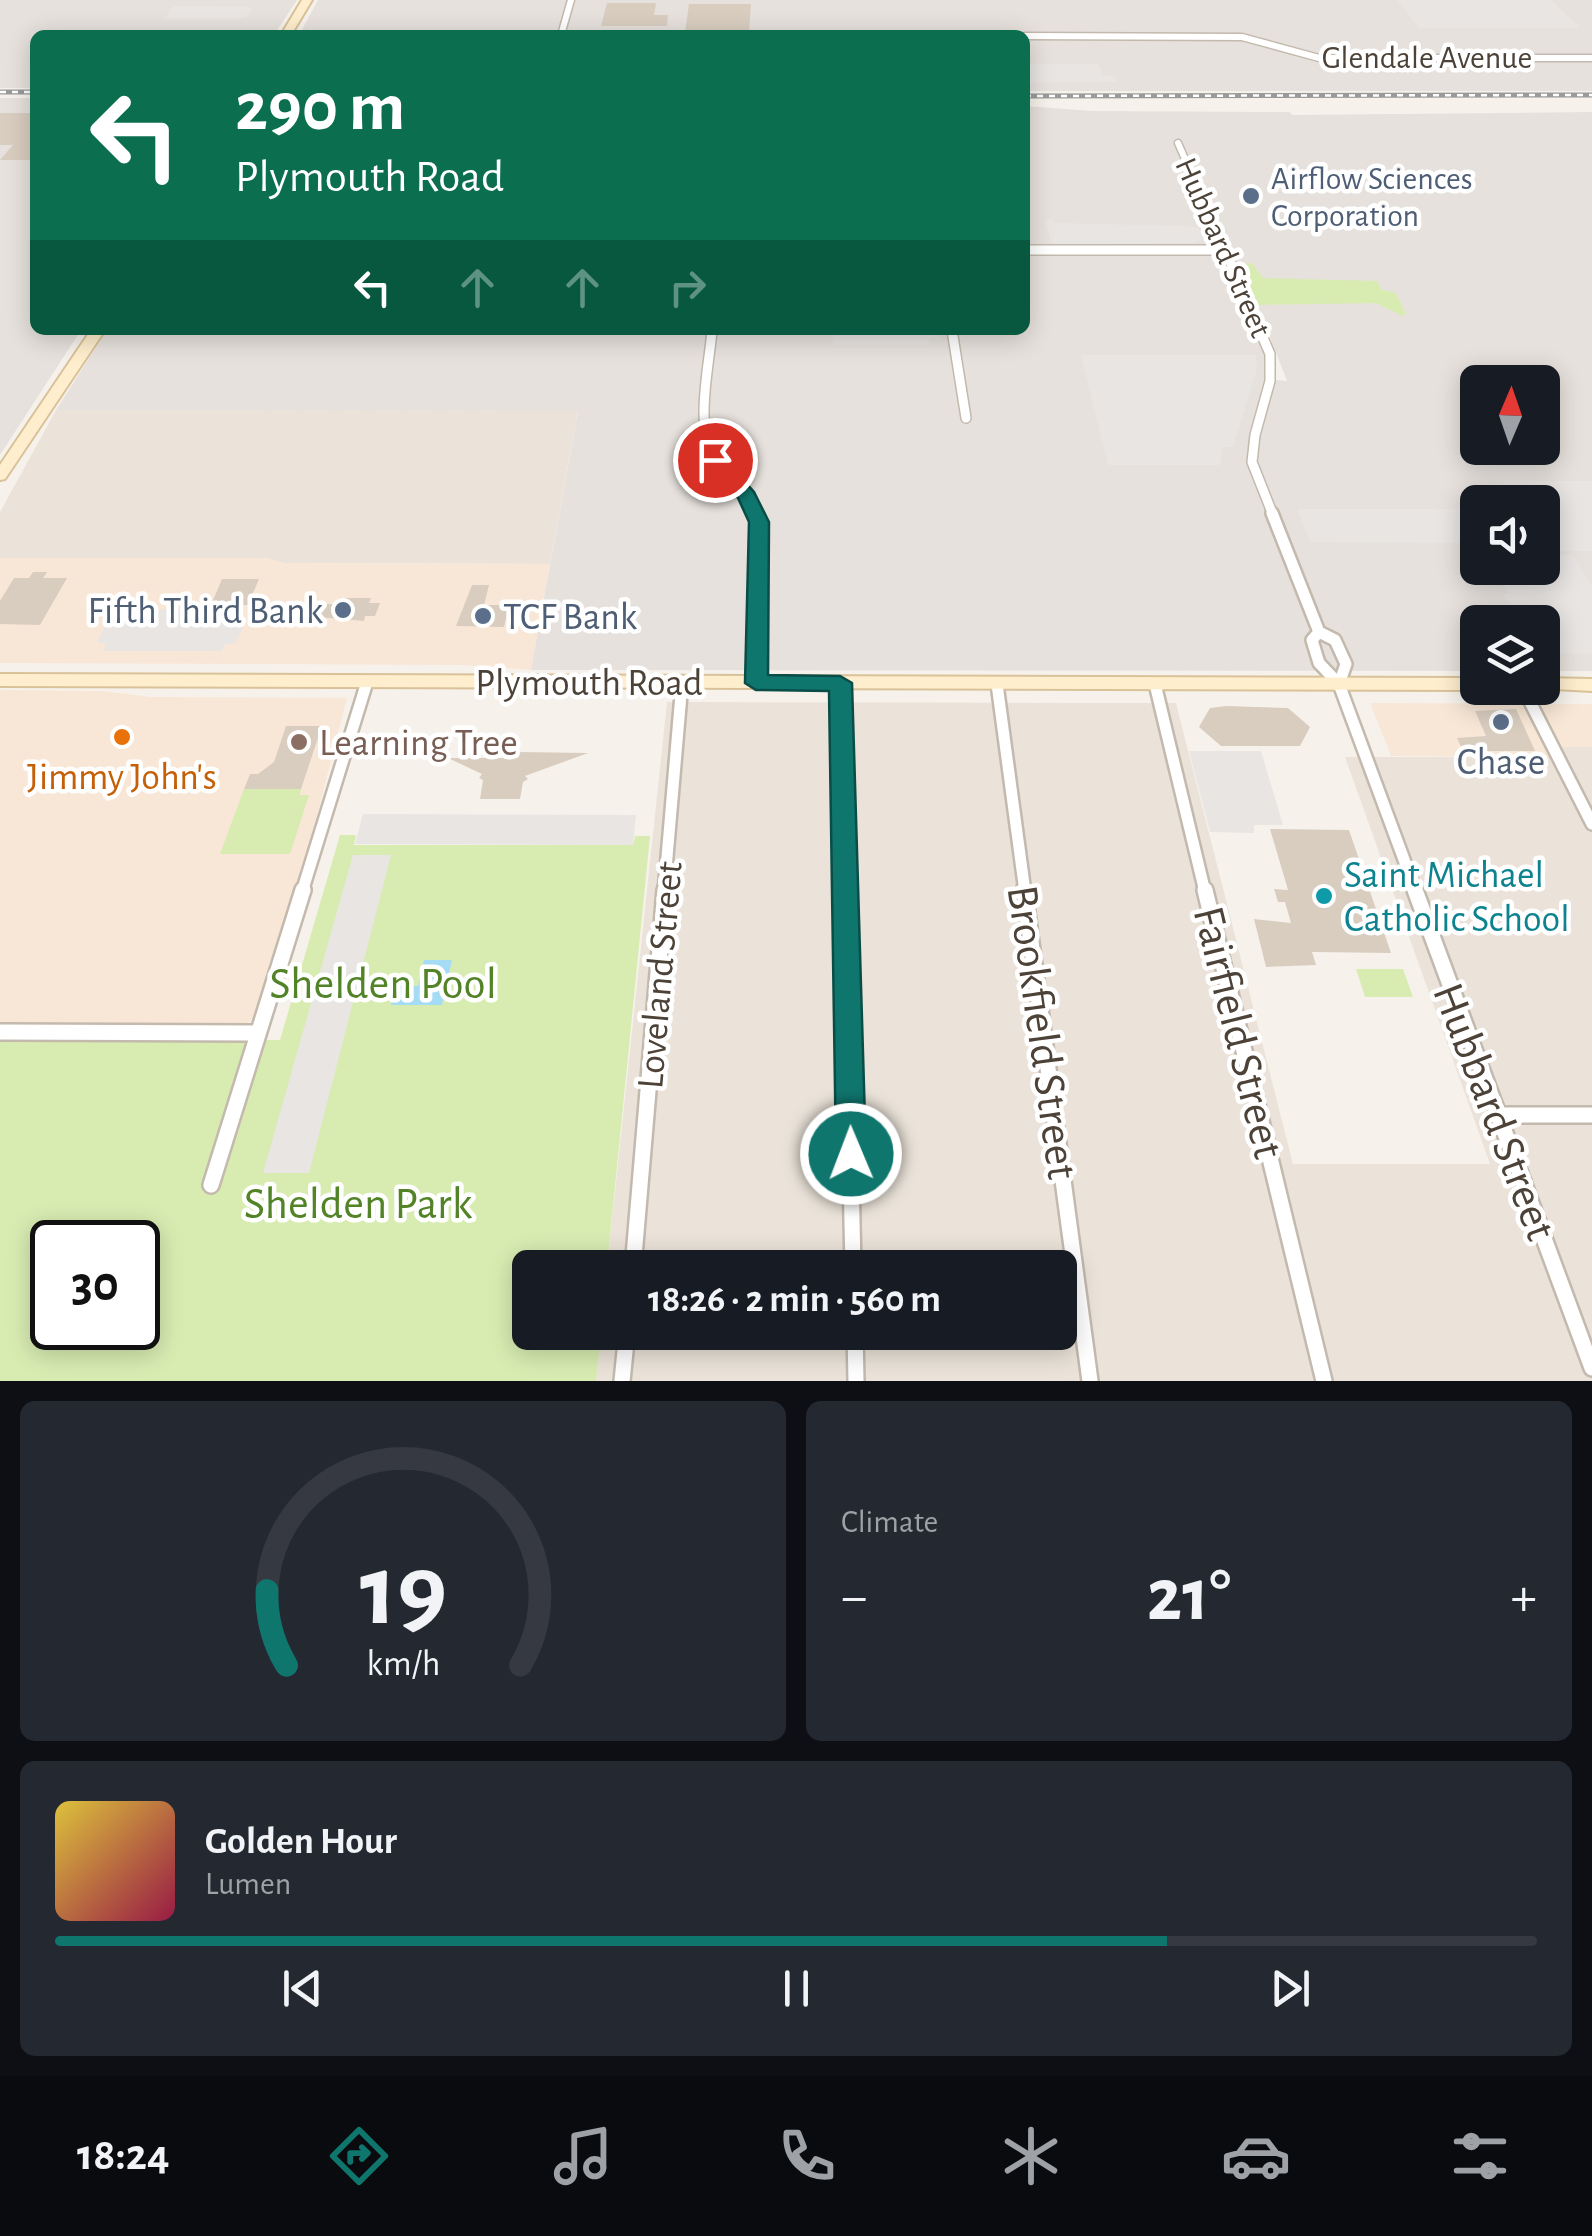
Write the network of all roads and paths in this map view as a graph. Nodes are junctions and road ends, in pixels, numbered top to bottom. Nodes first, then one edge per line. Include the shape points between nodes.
1 (308, 0) edge
2 (572, 0) edge
3 (290, 30) edge
4 (563, 30) edge
5 (1030, 36) edge
6 (1592, 58) edge
7 (1178, 143) dead end
8 (1030, 250) edge
9 (1225, 250) junction
10 (95, 335) edge
11 (712, 335) edge
12 (953, 335) edge
13 (966, 418) dead end
14 (0, 476) edge
15 (1319, 632) junction
16 (0, 680) edge
17 (367, 682) junction
18 (682, 683) junction
19 (756, 683) junction
20 (840, 683) junction
21 (998, 684) junction
22 (1155, 684) junction
23 (1339, 684) junction
24 (1460, 684) edge
25 (1560, 684) edge
26 (1592, 684) edge
27 (1532, 705) edge
28 (1592, 824) edge
29 (0, 1032) edge
30 (258, 1033) junction
31 (1498, 1114) junction
32 (1592, 1115) edge
33 (212, 1185) dead end
34 (634, 1250) edge
35 (853, 1250) edge
36 (625, 1350) edge
37 (855, 1350) edge
38 (1592, 1368) edge
39 (622, 1381) edge
40 (856, 1381) edge
41 (1090, 1381) edge
42 (1324, 1381) edge

1 - 3 main road
2 - 4 street
5 - 6 street, Glendale Avenue via 1242,36 1312,58
7 - 9 street, Hubbard Street
8 - 9 street
9 - 15 street, Hubbard Street via 1270,354 1252,462
10 - 14 main road
11 - 19 street via 708,444 759,522
12 - 13 street
15 - 23 street via 1312,640 1318,662
15 - 23 street via 1335,640 1346,664
16 - 17 main road, Plymouth Road
17 - 18 main road, Plymouth Road
17 - 30 street
18 - 19 main road, Plymouth Road
18 - 34 street, Loveland Street
19 - 20 main road, Plymouth Road
20 - 21 main road, Plymouth Road
20 - 35 street
21 - 22 main road, Plymouth Road
21 - 41 street, Brookfield Street
22 - 23 main road, Plymouth Road
22 - 42 street, Fairfield Street
23 - 24 main road, Plymouth Road
23 - 31 street, Hubbard Street
25 - 26 main road
27 - 28 street
29 - 30 street
30 - 33 street
31 - 32 street
31 - 38 street, Hubbard Street
36 - 39 street
37 - 40 street

